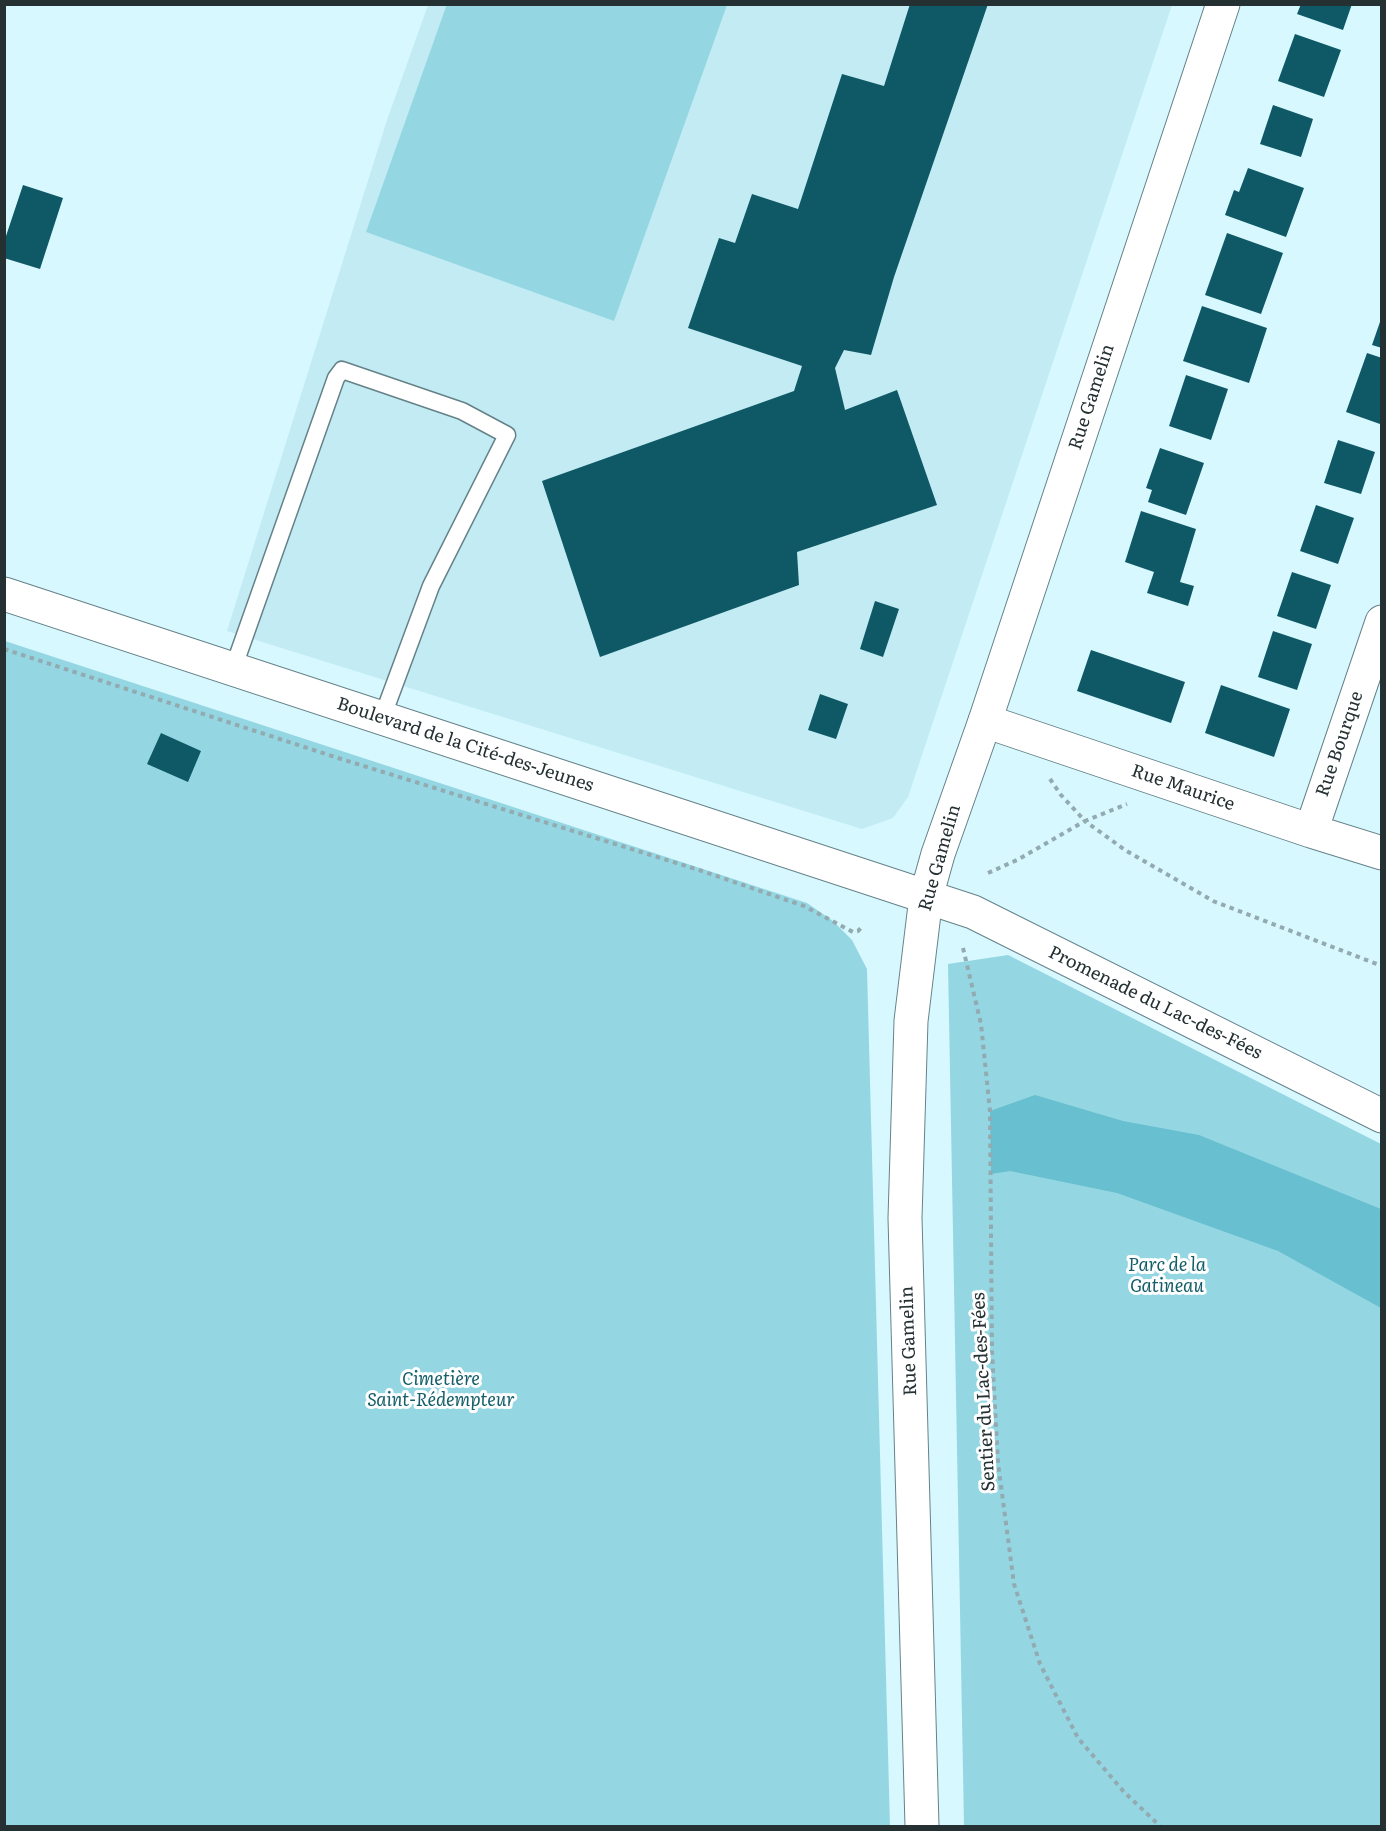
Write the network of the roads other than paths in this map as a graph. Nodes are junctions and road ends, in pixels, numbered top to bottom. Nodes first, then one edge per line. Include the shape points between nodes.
1 (1223, 4) edge
2 (4, 594) edge
3 (1382, 622) edge
4 (233, 669) junction
5 (382, 718) junction
6 (985, 721) junction
7 (1311, 831) junction
8 (1382, 853) edge
9 (926, 897) junction
10 (1382, 1116) edge
11 (922, 1827) edge

1 - 6 street, Rue Gamelin
2 - 4 street, Boulevard de la Cité-des-Jeunes
3 - 7 street, Rue Bourque
4 - 5 street, Boulevard de la Cité-des-Jeunes
4 - 5 lane via 342,370 462,411 507,435 431,586
5 - 9 street, Boulevard de la Cité-des-Jeunes
6 - 7 street, Rue Maurice
6 - 9 street, Rue Gamelin
7 - 8 street, Rue Maurice
9 - 10 street, Promenade du Lac-des-Fées via 973,912
9 - 11 street, Rue Gamelin via 911,1021 905,1218

